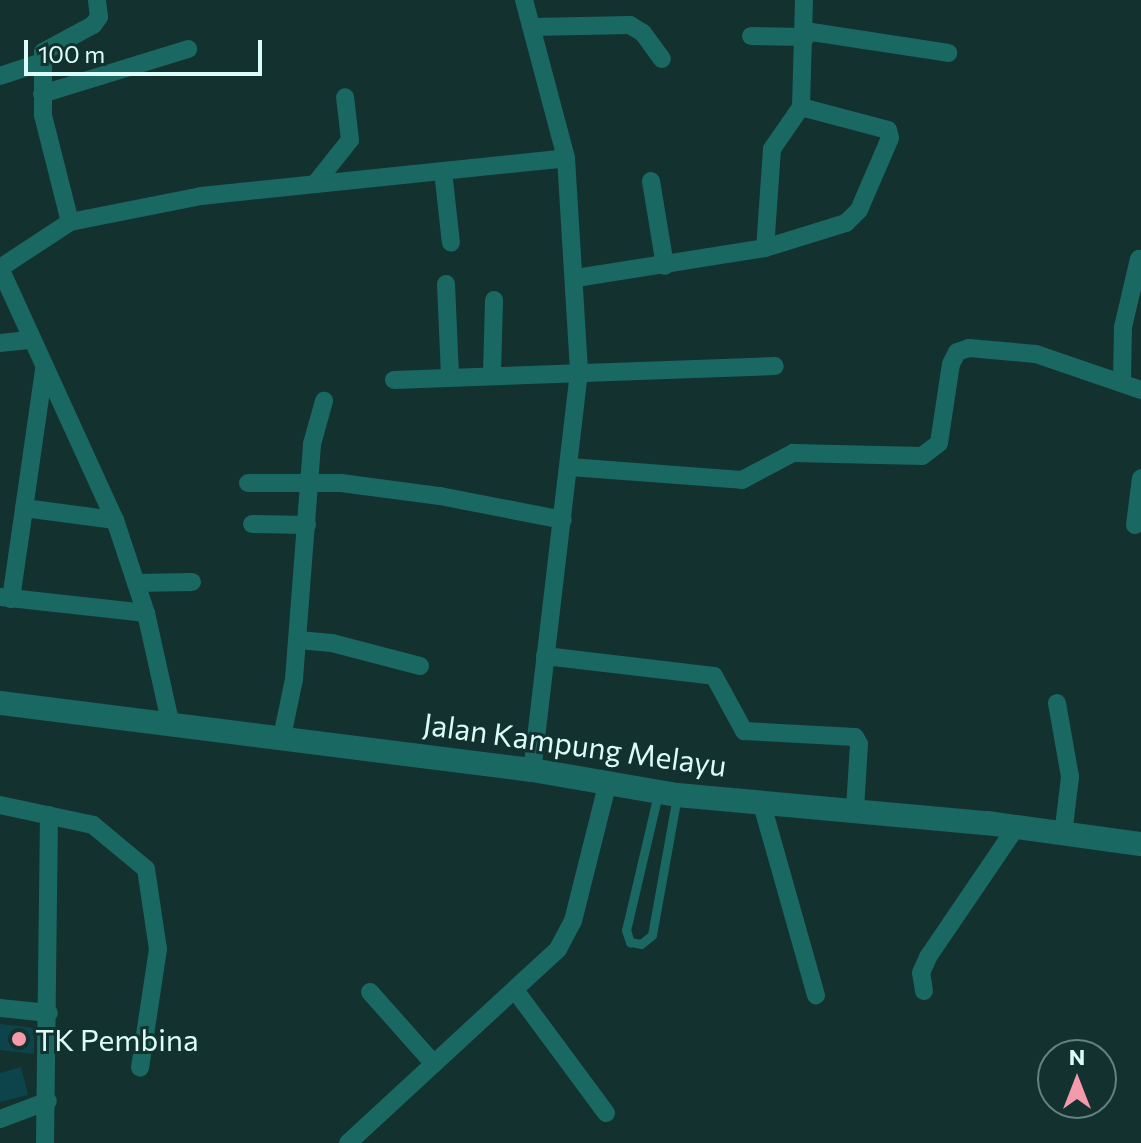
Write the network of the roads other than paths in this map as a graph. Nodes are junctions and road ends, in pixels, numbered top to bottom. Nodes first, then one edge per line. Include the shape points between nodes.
1 (97, 0) edge
2 (524, 0) edge
3 (804, 0) edge
4 (532, 27) junction
5 (806, 34) junction
6 (751, 36) dead end
7 (188, 49) dead end
8 (948, 53) dead end
9 (662, 59) dead end
10 (42, 62) junction
11 (0, 76) edge
12 (42, 94) junction
13 (345, 97) dead end
14 (801, 107) junction
15 (566, 158) junction
16 (443, 171) junction
17 (651, 181) dead end
18 (315, 184) junction
19 (70, 222) junction
20 (451, 243) dead end
21 (765, 248) junction
22 (1139, 259) dead end
23 (665, 266) junction
24 (0, 268) edge
25 (576, 278) junction
26 (446, 284) dead end
27 (494, 300) dead end
28 (31, 340) junction
29 (0, 343) edge
30 (775, 366) dead end
31 (44, 370) junction
32 (579, 372) junction
33 (492, 373) junction
34 (450, 377) junction
35 (394, 380) dead end
36 (1122, 382) junction
37 (1141, 390) edge
38 (324, 401) dead end
39 (570, 467) junction
40 (1141, 478) edge
41 (313, 481) junction
42 (248, 483) dead end
43 (24, 508) junction
44 (115, 520) junction
45 (563, 520) junction
46 (252, 524) dead end
47 (307, 525) junction
48 (1135, 525) dead end
49 (192, 582) dead end
50 (136, 583) junction
51 (5, 598) edge
52 (146, 613) junction
53 (298, 640) junction
54 (545, 656) junction
55 (420, 666) dead end
56 (0, 703) edge
57 (1057, 703) dead end
58 (171, 726) junction
59 (282, 737) junction
60 (532, 770) junction
61 (608, 782) junction
62 (668, 793) junction
63 (761, 801) junction
64 (0, 805) edge
65 (855, 809) junction
66 (49, 815) junction
67 (1017, 826) junction
68 (1063, 835) junction
69 (1141, 844) edge
70 (515, 990) junction
71 (924, 991) dead end
72 (370, 992) dead end
73 (816, 995) dead end
74 (0, 1008) edge
75 (49, 1013) junction
76 (434, 1064) junction
77 (140, 1068) dead end
78 (48, 1101) junction
79 (606, 1113) dead end
80 (0, 1119) edge
81 (45, 1143) edge
82 (348, 1143) edge

1 - 10 street via 99,17 93,25 50,45
2 - 4 street
3 - 5 street
4 - 9 street via 630,25
4 - 15 street
5 - 6 street
5 - 8 street
5 - 14 street
7 - 12 street
10 - 11 street
10 - 12 street
12 - 19 street via 50,150
13 - 18 street via 350,140
14 - 21 street via 772,149
14 - 21 street via 888,130 890,138 853,218
15 - 16 street
15 - 25 street
16 - 18 street
16 - 20 street
17 - 23 street
18 - 19 street via 201,196
19 - 24 street
21 - 23 street
22 - 36 street via 1123,327
23 - 25 street
24 - 28 street
25 - 32 street
26 - 34 street
27 - 33 street
28 - 29 street
28 - 31 street
30 - 32 street
31 - 43 street
31 - 44 street
32 - 33 street
32 - 39 street
33 - 34 street
34 - 35 street
36 - 37 street
36 - 39 street via 1036,354 969,348 957,352 951,364 939,443 922,456 793,453 742,480
38 - 41 street via 312,444
39 - 45 street
40 - 48 street
41 - 42 street
41 - 45 street via 440,496
41 - 47 street
43 - 44 street
43 - 51 street
44 - 50 street
45 - 54 street
46 - 47 street
47 - 53 street
49 - 50 street
50 - 52 street
51 - 52 street
52 - 58 street
53 - 55 street via 356,648
53 - 59 street
54 - 60 street
54 - 65 street via 714,676 744,731 855,737
56 - 58 main road, Jalan Kampung Melayu
57 - 68 street via 1070,777
58 - 59 main road, Jalan Kampung Melayu
59 - 60 main road, Jalan Kampung Melayu
60 - 61 main road, Jalan Kampung Melayu
61 - 62 main road, Jalan Kampung Melayu
61 - 70 street via 573,921 558,949
62 - 62 lane via 626,930 630,942 641,944 652,935
62 - 63 main road, Jalan Kampung Melayu
63 - 65 main road, Jalan Kampung Melayu
63 - 73 street
64 - 66 street
65 - 67 main road, Jalan Kampung Melayu
66 - 75 street
66 - 77 street via 101,829 149,875 156,979
67 - 68 main road, Jalan Kampung Melayu
67 - 71 street via 928,957 921,973
68 - 69 main road, Jalan Kampung Melayu
70 - 76 street
70 - 79 street
72 - 76 street
74 - 75 street
75 - 78 street
76 - 82 street
78 - 80 street
78 - 81 street

